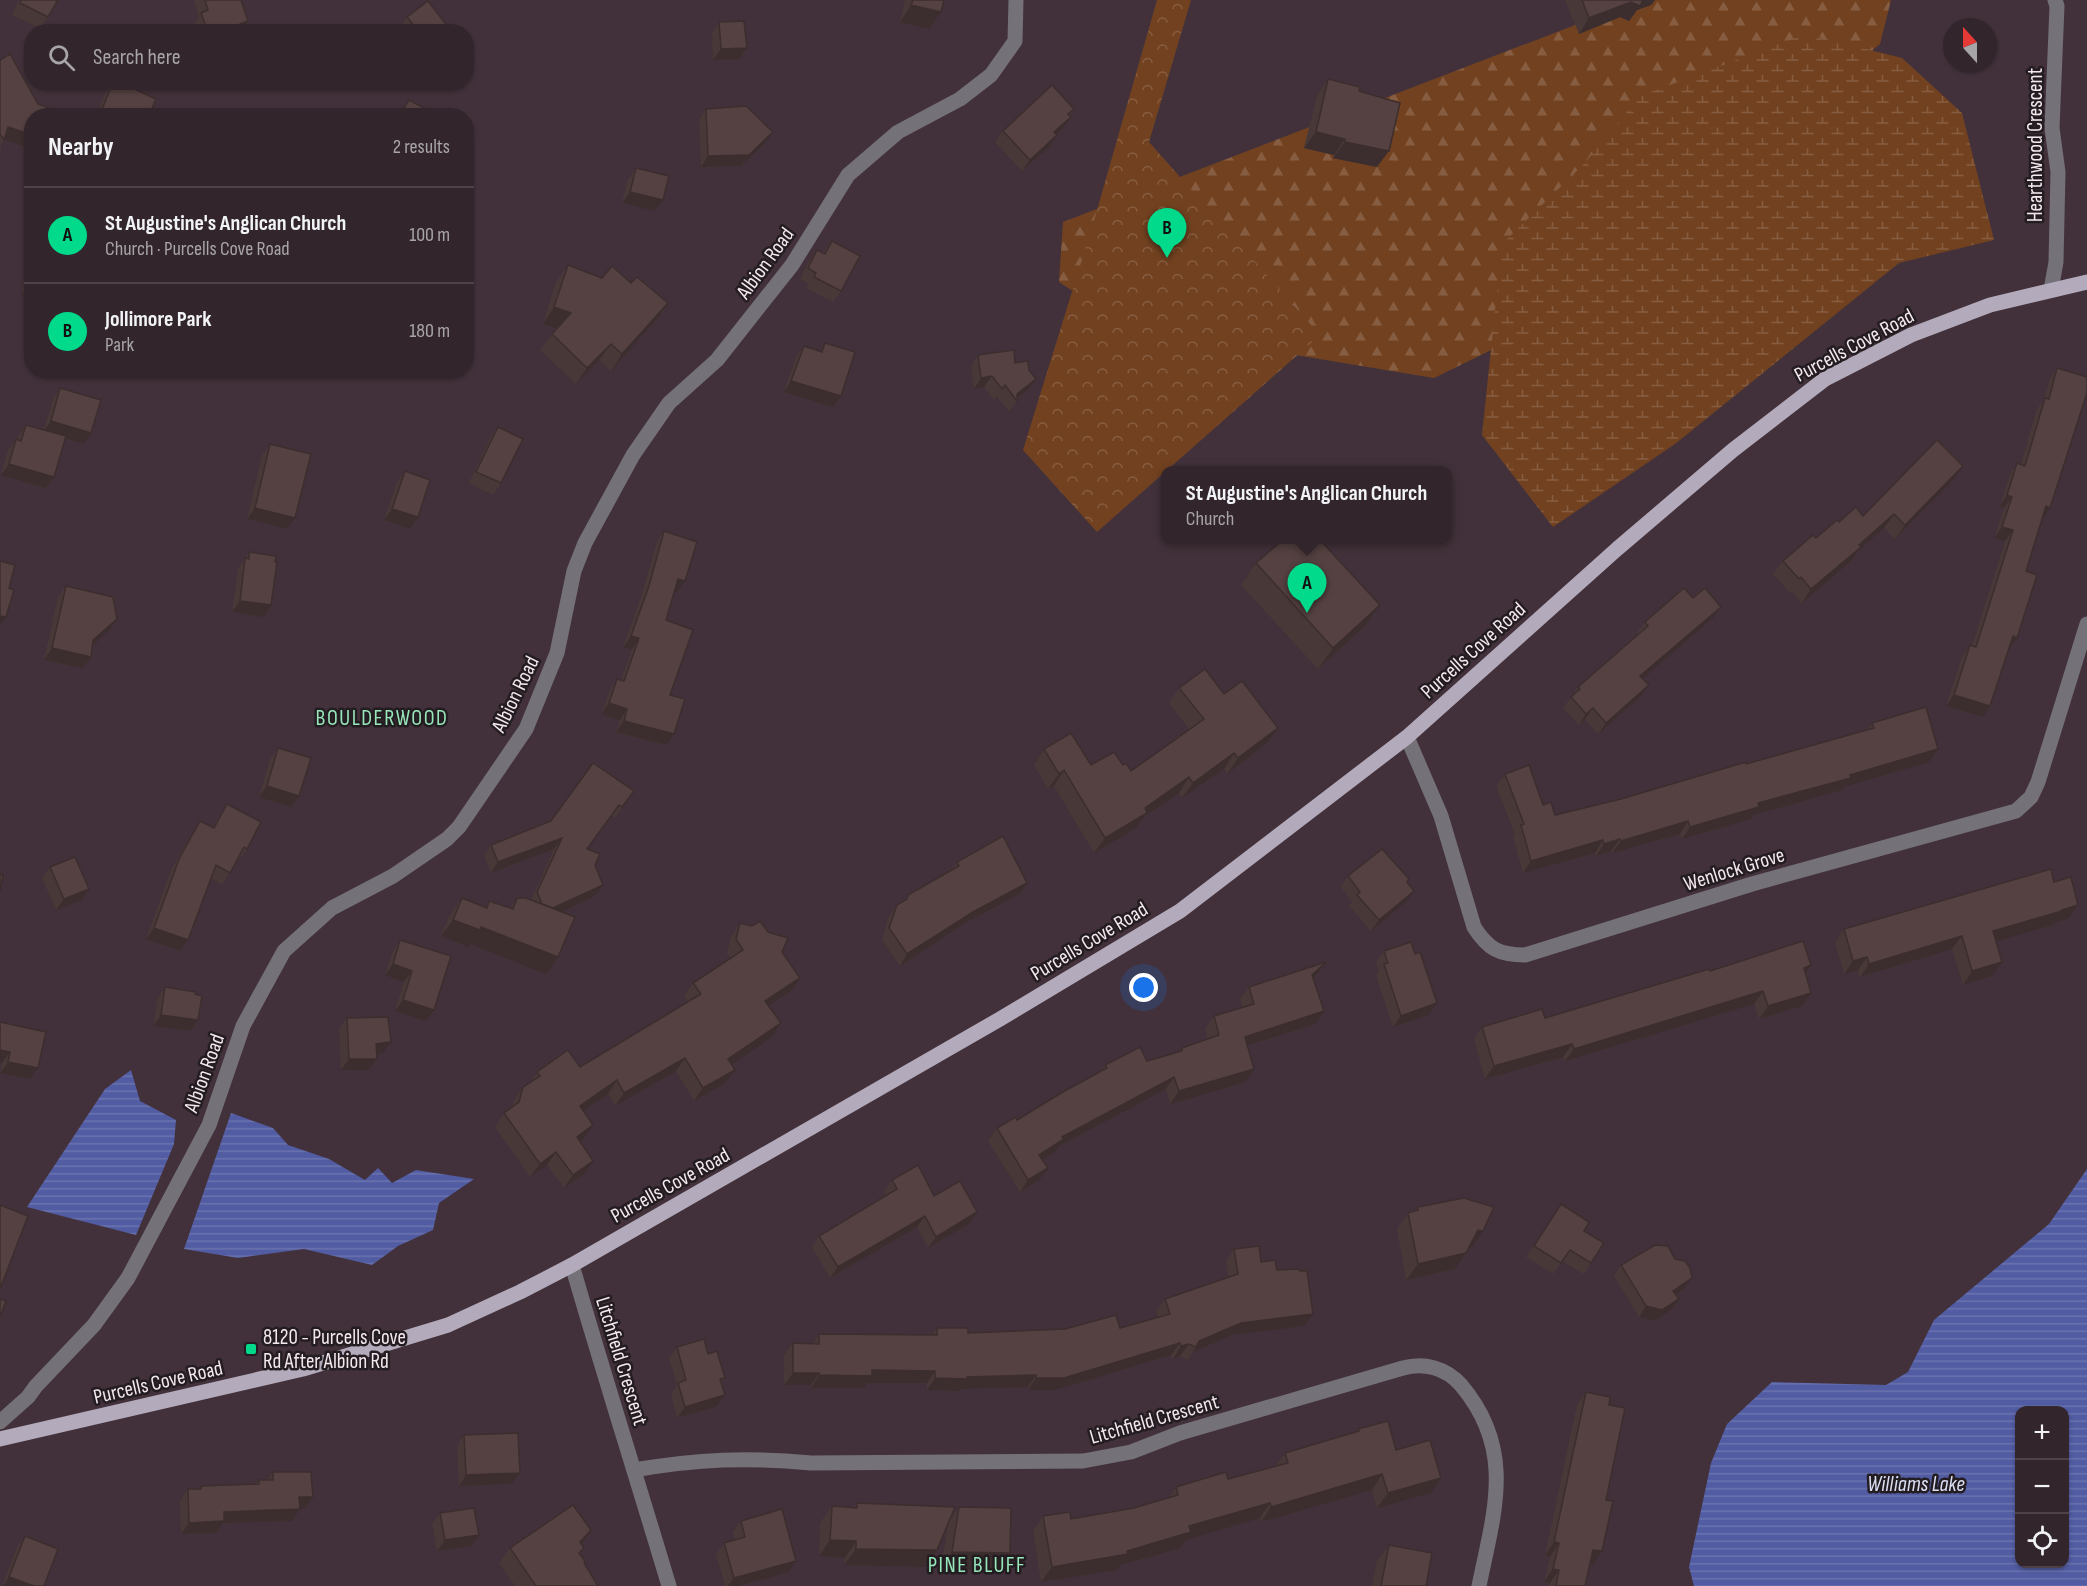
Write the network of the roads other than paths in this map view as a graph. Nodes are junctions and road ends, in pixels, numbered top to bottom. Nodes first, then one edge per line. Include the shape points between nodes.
1 (1016, 0) edge
2 (2055, 0) edge
3 (2087, 282) edge
4 (2051, 290) junction
5 (2087, 624) edge
6 (1407, 737) junction
7 (572, 1265) junction
8 (0, 1422) edge
9 (0, 1439) edge
10 (634, 1470) junction
11 (669, 1586) edge
12 (1479, 1586) edge

1 - 8 street, Albion Road via 1015,41 991,75 960,99 898,132 848,175 792,265 717,360 669,403 633,455 585,543 574,571 557,653 526,729 447,839 393,876 332,908 284,951 243,1026 209,1125 128,1278 94,1325
2 - 4 street, Hearthwood Crescent via 2052,128 2058,172 2056,262
3 - 4 main road, Purcells Cove Road
4 - 6 main road, Purcells Cove Road via 1990,305 1911,335 1825,380 1733,450 1617,549
5 - 6 street, Wenlock Grove via 2038,782 2031,797 2016,811 1752,884 1525,956 1496,951 1474,927 1441,816
6 - 7 main road, Purcells Cove Road via 1180,911
7 - 9 main road, Purcells Cove Road via 448,1325 303,1370
7 - 10 street, Litchfield Crescent
10 - 11 street, Litchfield Crescent
10 - 12 street, Litchfield Crescent via 720,1459 811,1463 1083,1461 1131,1452 1202,1427 1411,1365 1423,1365 1442,1371 1463,1388 1480,1412 1494,1448 1497,1500

